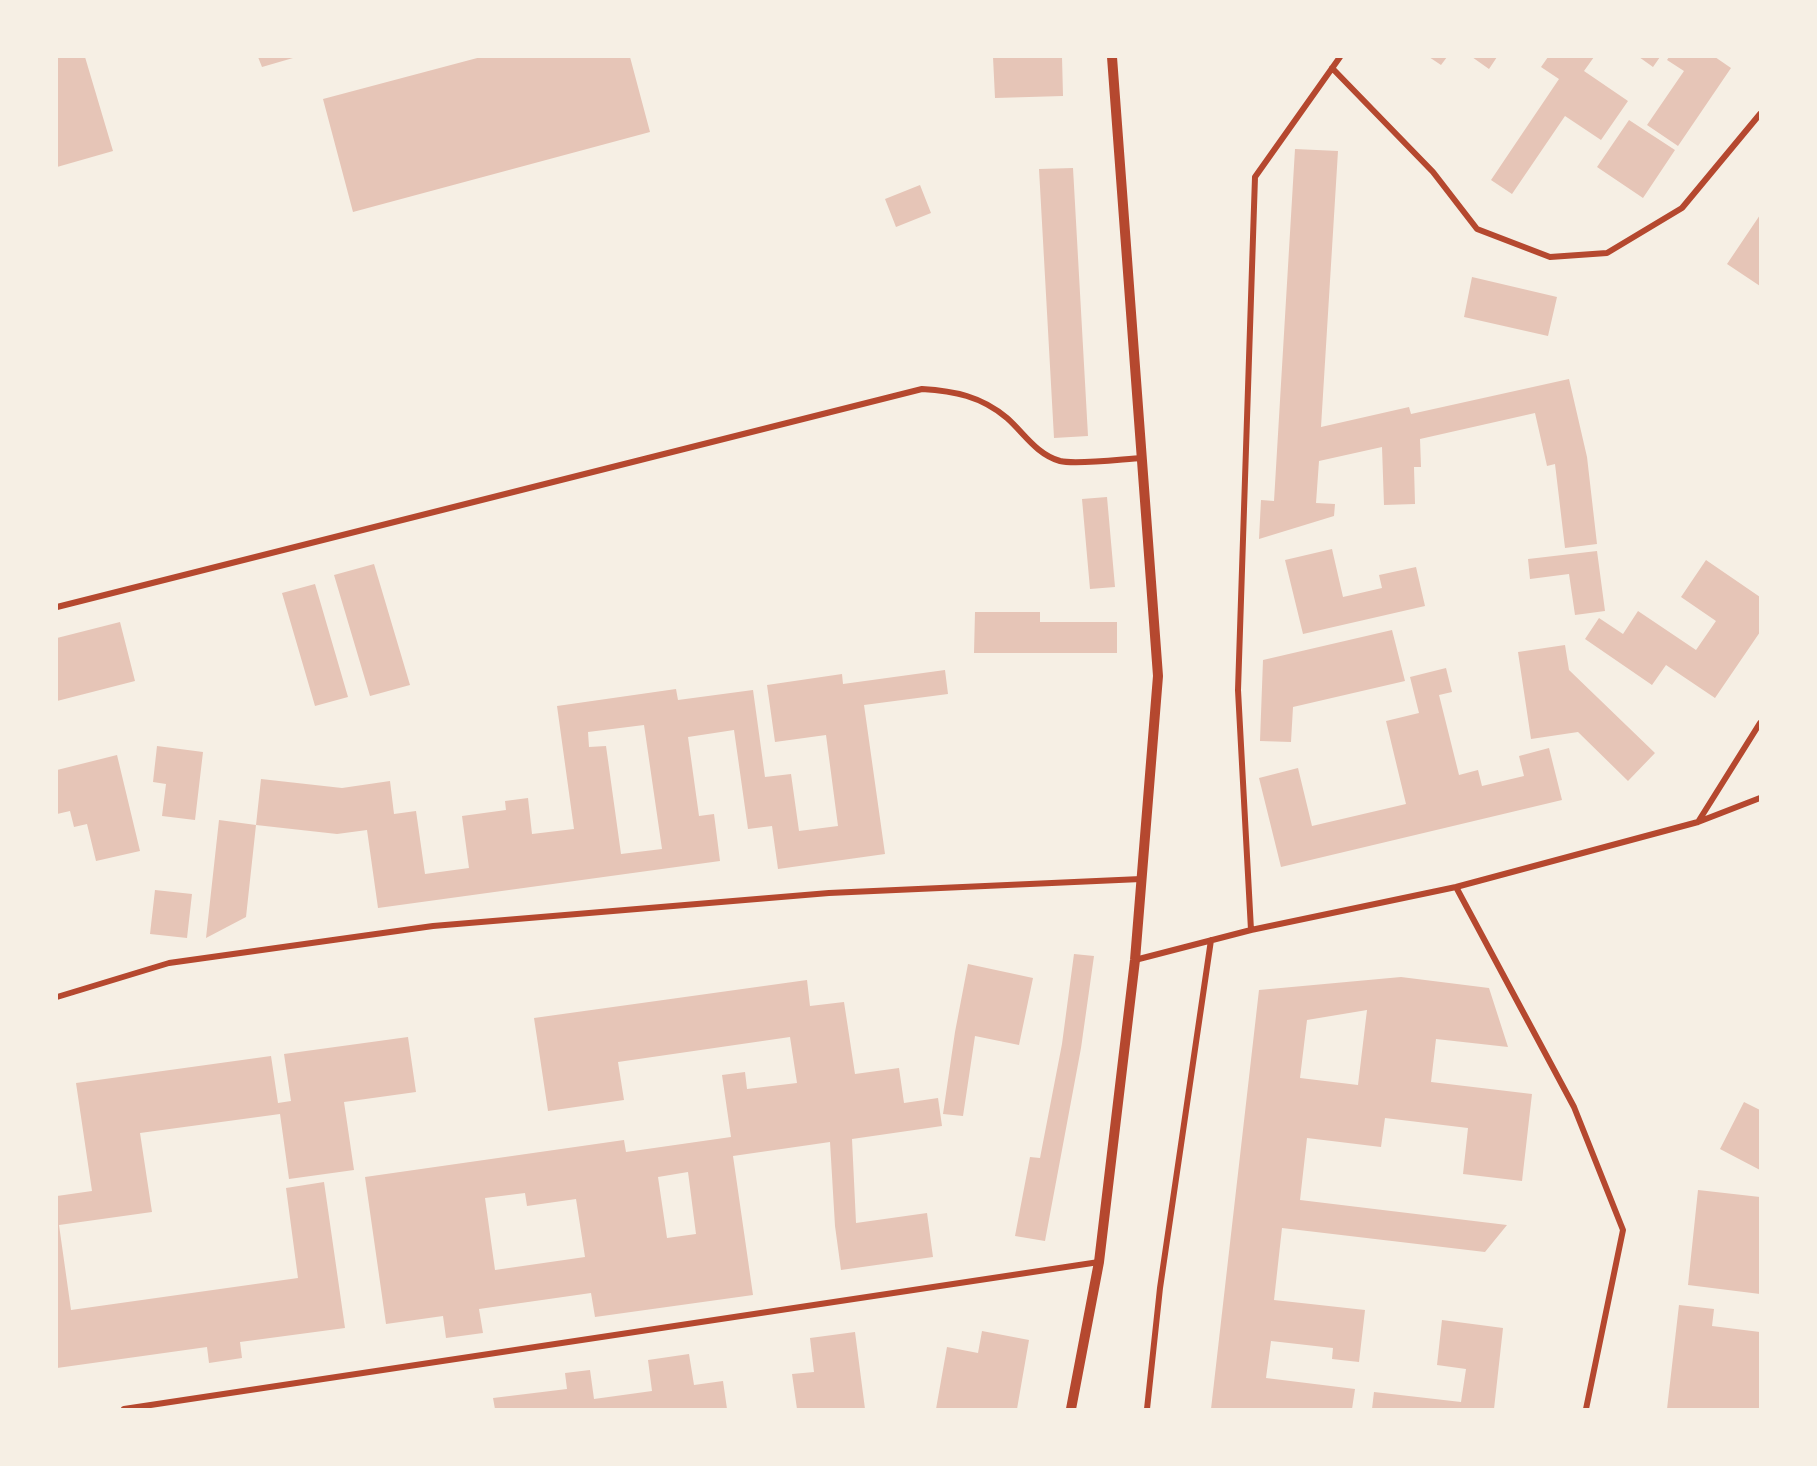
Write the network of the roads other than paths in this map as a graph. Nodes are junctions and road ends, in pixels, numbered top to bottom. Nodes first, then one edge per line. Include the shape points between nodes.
1 (1112, 57) edge
2 (1340, 57) edge
3 (1332, 68) junction
4 (1760, 114) edge
5 (1143, 458) junction
6 (57, 607) edge
7 (1760, 723) edge
8 (1760, 798) edge
9 (1698, 822) junction
10 (1141, 879) junction
11 (1456, 887) junction
12 (1251, 930) junction
13 (1210, 940) junction
14 (1135, 960) junction
15 (57, 997) edge
16 (1099, 1262) junction
17 (124, 1409) edge
18 (1071, 1409) edge
19 (1147, 1409) edge
20 (1586, 1409) edge

1 - 5 street
2 - 3 street
3 - 4 street via 1433,172 1477,229 1550,257 1607,253 1682,208
3 - 12 street via 1255,177 1238,690
5 - 6 street via 1061,461 1040,452 984,401 956,391 922,389
5 - 10 street via 1158,676
7 - 9 street
8 - 9 street
9 - 11 street
10 - 14 street
10 - 15 street via 829,893 433,926 169,963
11 - 12 street
11 - 20 street via 1574,1107 1623,1230
12 - 13 street
13 - 14 street
13 - 19 street via 1160,1288
14 - 16 street
16 - 17 street
16 - 18 street

